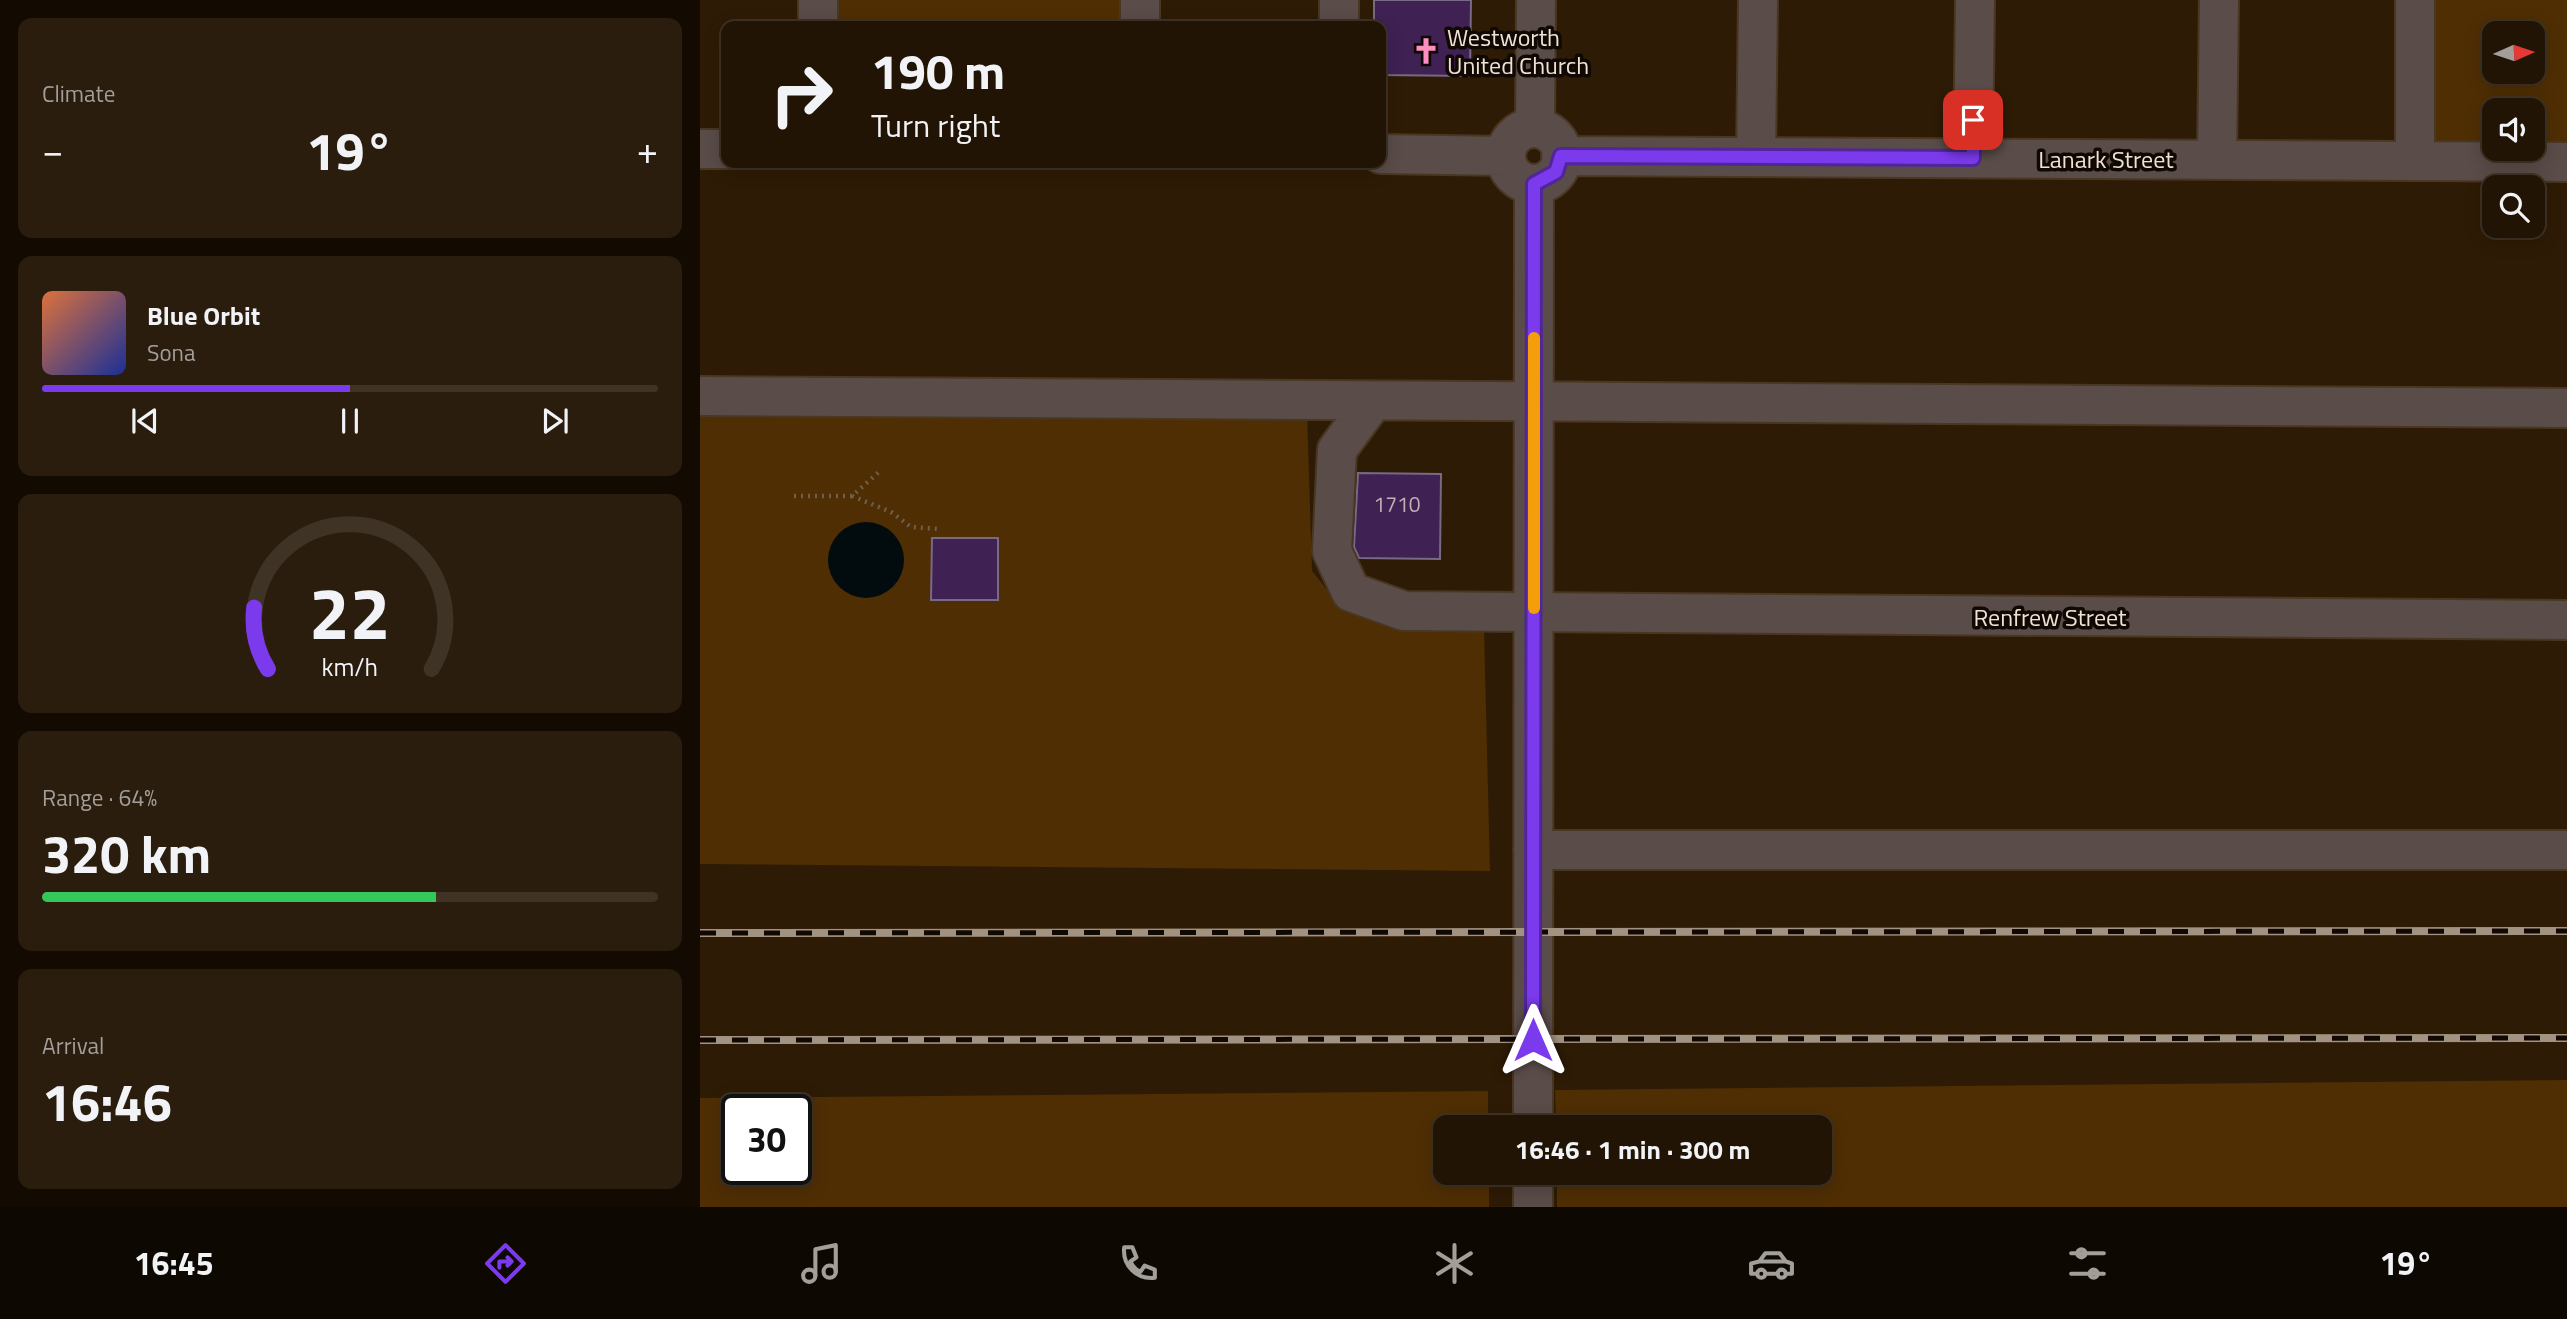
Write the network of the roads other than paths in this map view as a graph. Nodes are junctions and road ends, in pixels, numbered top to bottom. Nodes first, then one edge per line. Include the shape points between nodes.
1 (818, 0) edge
2 (1140, 0) edge
3 (1339, 0) edge
4 (1536, 0) edge
5 (1758, 0) edge
6 (1975, 0) edge
7 (2219, 0) edge
8 (2415, 0) edge
9 (818, 21) edge
10 (1140, 21) edge
11 (1339, 21) edge
12 (1535, 128) junction
13 (700, 149) edge
14 (721, 149) edge
15 (1386, 154) edge
16 (1506, 156) junction
17 (1561, 156) junction
18 (1756, 157) junction
19 (1973, 158) junction
20 (2217, 159) junction
21 (2415, 160) junction
22 (2567, 162) edge
23 (1534, 184) junction
24 (700, 396) edge
25 (1373, 401) junction
26 (1534, 402) junction
27 (2567, 408) edge
28 (1534, 614) junction
29 (2567, 620) edge
30 (1533, 849) junction
31 (2567, 850) edge
32 (1533, 1115) edge
33 (1533, 1185) edge
34 (1532, 1207) edge

1 - 9 street
2 - 10 street
3 - 11 street
4 - 12 street
5 - 18 street
6 - 19 street
7 - 20 street
8 - 21 street
12 - 16 street via 1518,132
12 - 17 street via 1550,134
13 - 14 street
15 - 16 street
16 - 23 street via 1511,172
17 - 18 street, Lanark Street
17 - 23 street via 1556,172
18 - 19 street, Lanark Street
19 - 20 street, Lanark Street
20 - 21 street, Lanark Street
21 - 22 street, Lanark Street
23 - 26 street
24 - 25 street
25 - 26 street
25 - 28 street, Renfrew Street via 1336,450 1332,551 1351,592 1404,611
26 - 27 street
26 - 28 street
28 - 29 street, Renfrew Street
28 - 30 street
30 - 31 street
30 - 32 street
33 - 34 street

